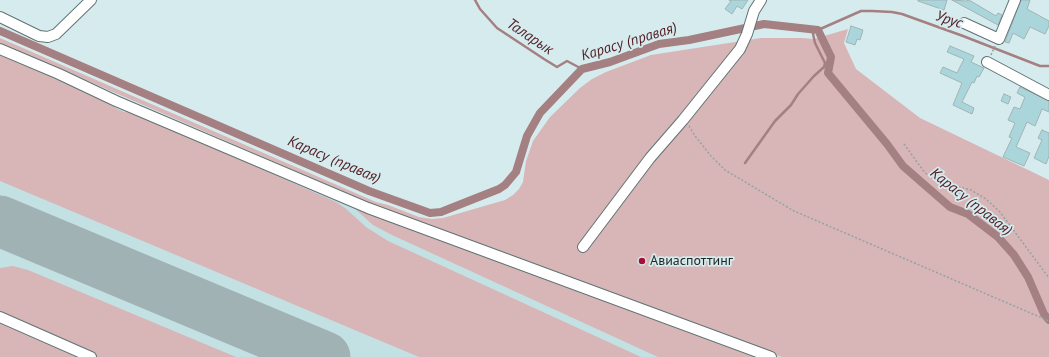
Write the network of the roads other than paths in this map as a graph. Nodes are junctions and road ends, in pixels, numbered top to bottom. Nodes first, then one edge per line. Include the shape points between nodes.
1 (91, 0) edge
2 (761, 0) edge
3 (1015, 0) edge
4 (0, 17) edge
5 (964, 23) dead end
6 (0, 49) edge
7 (988, 62) road end
8 (1049, 93) edge
9 (583, 247) dead end
10 (0, 317) edge
11 (91, 357) edge
12 (771, 357) edge

1 - 4 street via 56,34 48,37 38,36
2 - 9 street via 754,11 740,49 650,158
3 - 5 street via 998,39
6 - 12 street via 368,208
7 - 8 street
10 - 11 street

